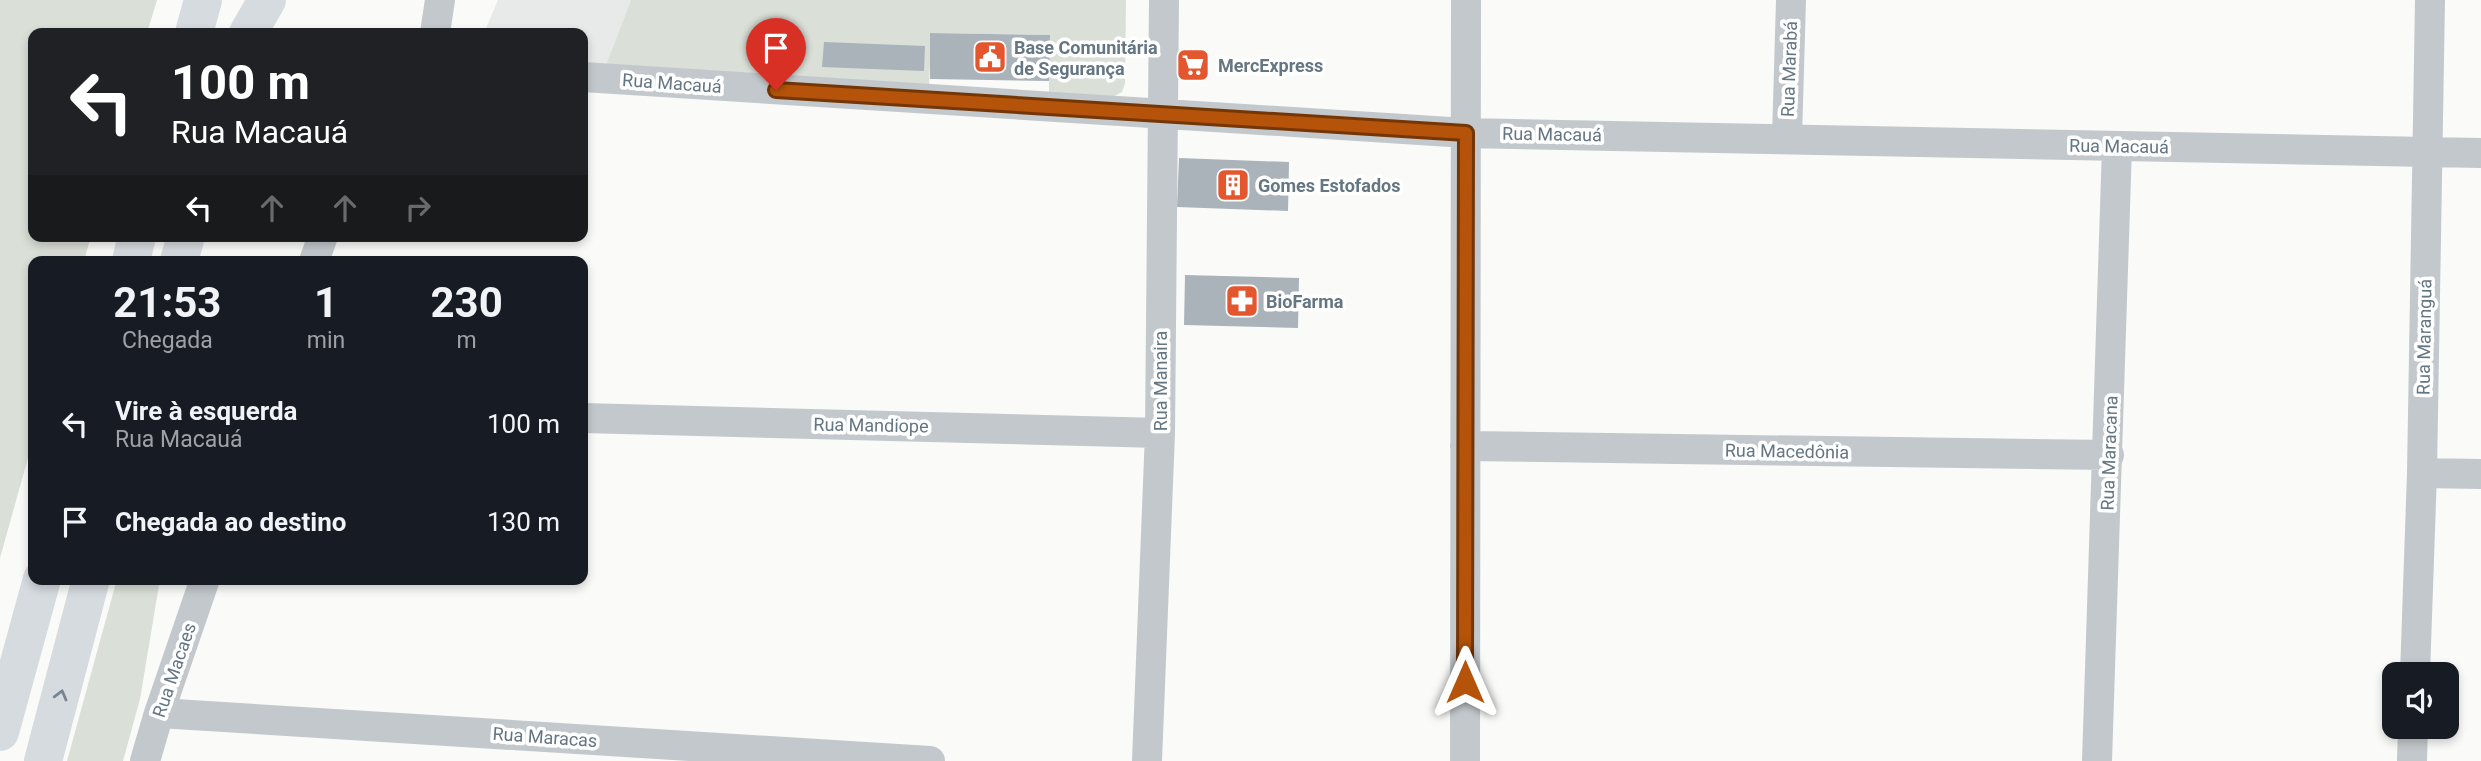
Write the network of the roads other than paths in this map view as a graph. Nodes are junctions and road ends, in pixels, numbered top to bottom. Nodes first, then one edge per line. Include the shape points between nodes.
1 (203, 0) edge
2 (267, 0) edge
3 (440, 0) edge
4 (1164, 0) edge
5 (1466, 0) edge
6 (1791, 0) edge
7 (2430, 0) edge
8 (195, 28) edge
9 (251, 28) edge
10 (436, 28) edge
11 (588, 78) edge
12 (1162, 116) junction
13 (1466, 133) junction
14 (1787, 138) junction
15 (2118, 146) junction
16 (2426, 153) junction
17 (2481, 153) edge
18 (588, 418) edge
19 (1160, 433) junction
20 (1465, 446) junction
21 (2109, 455) junction
22 (2422, 473) junction
23 (2481, 474) edge
24 (40, 585) edge
25 (89, 585) edge
26 (203, 585) edge
27 (2415, 662) edge
28 (159, 713) junction
29 (0, 732) edge
30 (2413, 739) edge
31 (43, 761) edge
32 (145, 761) edge
33 (930, 761) edge
34 (1147, 761) edge
35 (1465, 761) edge
36 (2097, 761) edge
37 (2412, 761) edge

1 - 8 main road
2 - 9 main road
3 - 10 street
4 - 12 street, Rua Manaira
5 - 13 street
6 - 14 street, Rua Marabá
7 - 16 street, Rua Maranguá
11 - 12 street, Rua Macauá
12 - 13 street, Rua Macauá
12 - 19 street, Rua Manaira
13 - 14 street, Rua Macauá
13 - 20 street
14 - 15 street, Rua Macauá
15 - 16 street, Rua Macauá
15 - 21 street, Rua Maracana
16 - 17 street, Rua Macauá
16 - 22 street, Rua Maranguá
18 - 19 street, Rua Mandiope
19 - 34 street, Rua Manaira
20 - 21 street, Rua Macedônia
20 - 35 street
21 - 36 street, Rua Maracana
22 - 23 street
22 - 27 street, Rua Maranguá
24 - 29 main road
31 -> 25 main road
26 - 28 street, Rua Macaes
28 - 32 street, Rua Macaes
28 - 33 street, Rua Maracas
30 - 37 street

